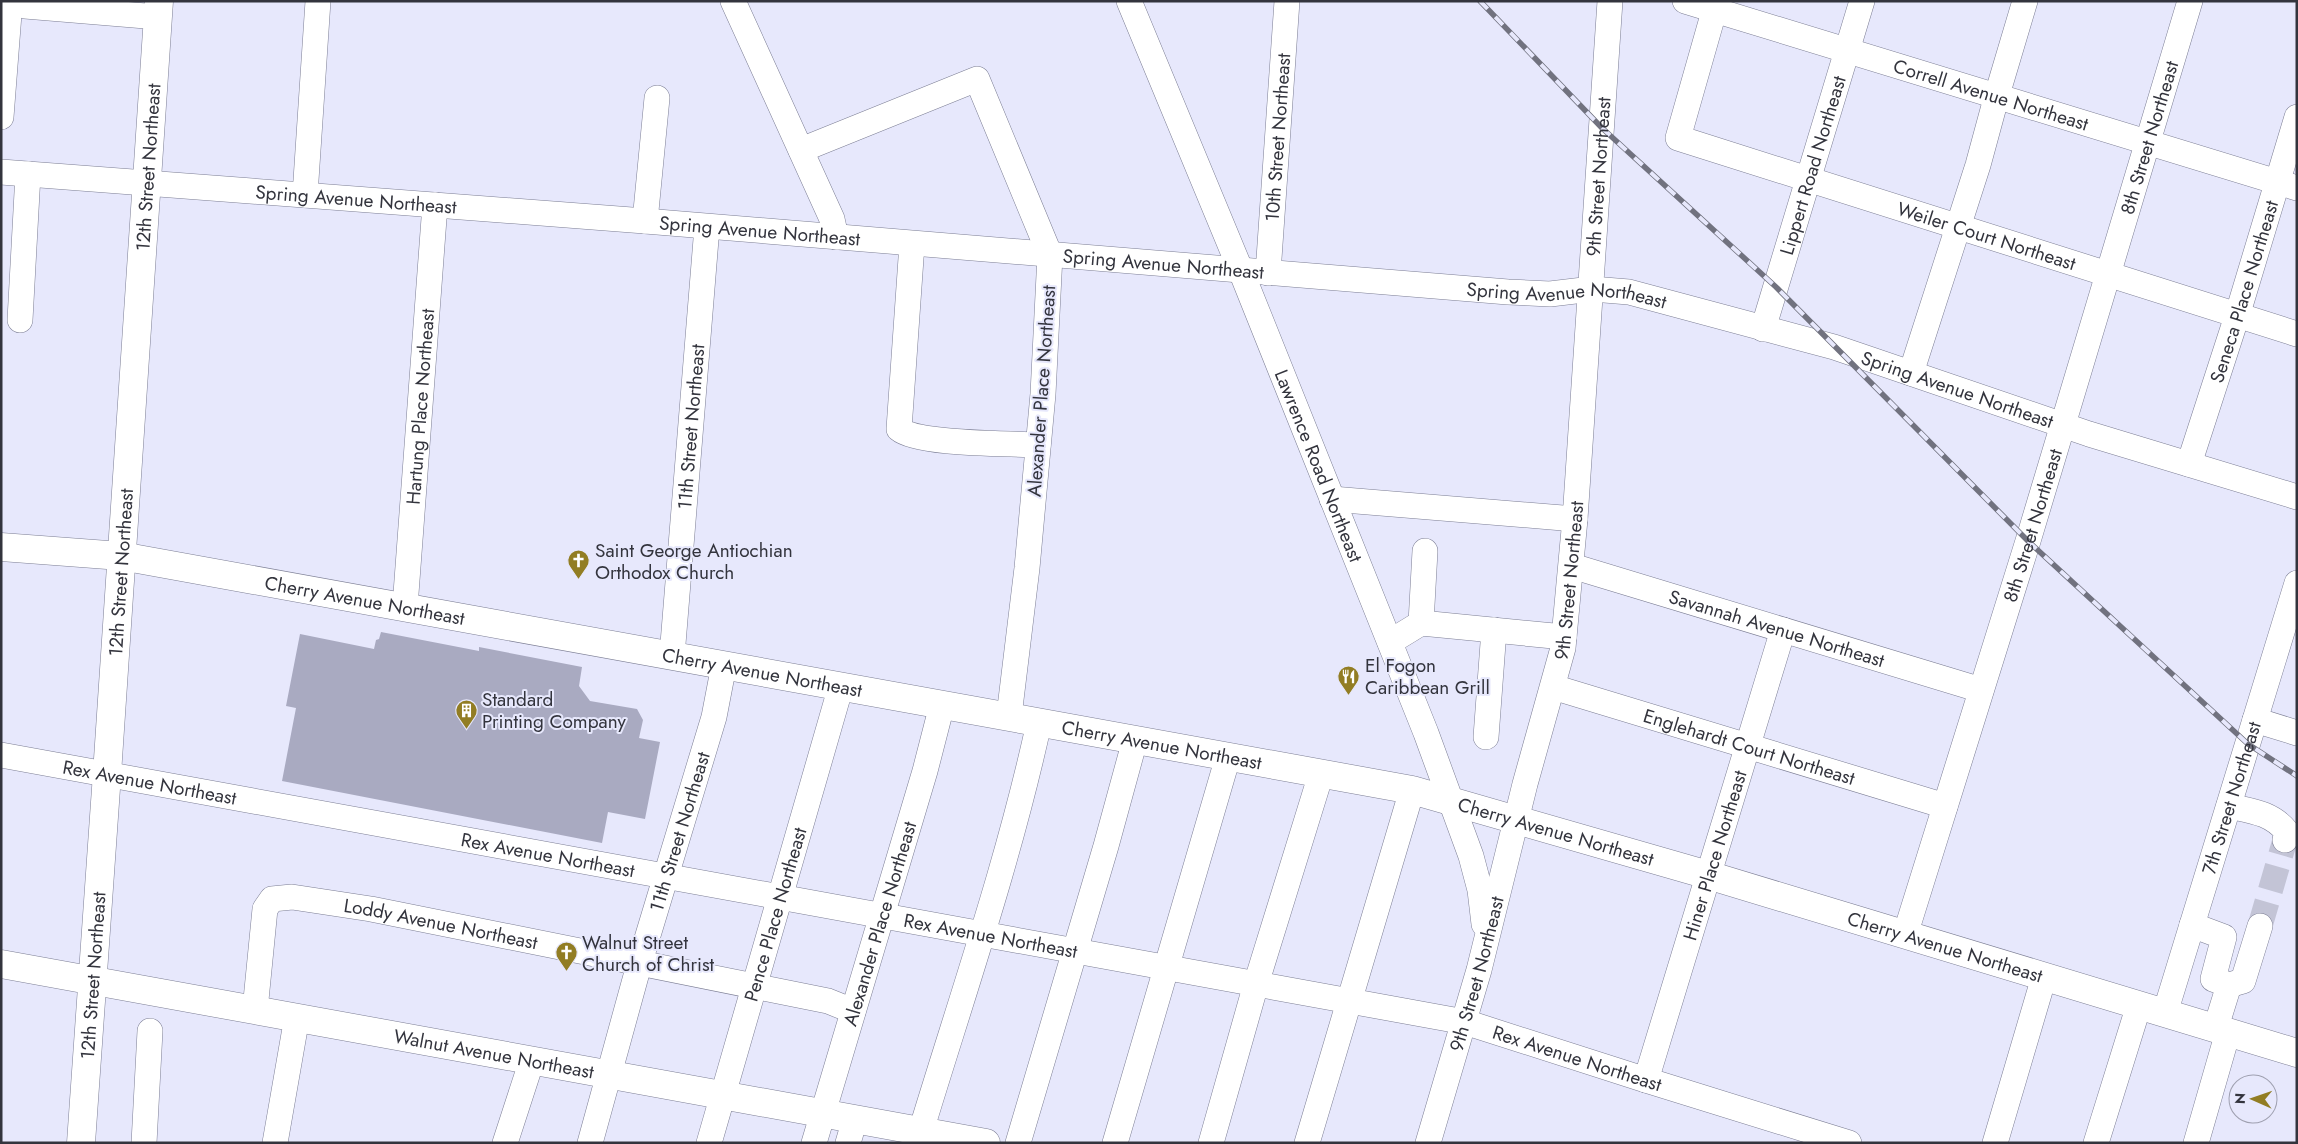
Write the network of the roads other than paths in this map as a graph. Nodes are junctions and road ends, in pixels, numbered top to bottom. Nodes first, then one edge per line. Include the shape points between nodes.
1 (318, 1) edge
2 (733, 1) edge
3 (1129, 1) edge
4 (1287, 1) edge
5 (1610, 1) edge
6 (1686, 1) edge
7 (1862, 1) edge
8 (2025, 1) edge
9 (2190, 1) edge
10 (17, 4) edge
11 (1716, 6) edge
12 (158, 9) edge
13 (1848, 50) junction
14 (1997, 95) junction
15 (657, 98) dead end
16 (1, 117) edge
17 (2297, 117) edge
18 (2147, 142) junction
19 (802, 150) junction
20 (1, 172) edge
21 (28, 174) junction
22 (1808, 181) junction
23 (147, 182) junction
24 (2287, 185) edge
25 (305, 195) junction
26 (435, 205) junction
27 (645, 221) junction
28 (708, 227) junction
29 (1958, 228) junction
30 (836, 237) junction
31 (912, 244) junction
32 (1050, 255) junction
33 (1241, 271) junction
34 (1268, 273) junction
35 (2107, 274) junction
36 (1592, 290) junction
37 (2237, 316) junction
38 (20, 320) dead end
39 (1763, 329) junction
40 (2297, 334) edge
41 (1911, 373) junction
42 (2062, 425) junction
43 (1038, 445) junction
44 (2189, 464) junction
45 (2297, 498) edge
46 (1332, 499) junction
47 (1576, 519) junction
48 (1, 547) edge
49 (1425, 551) dead end
50 (121, 556) junction
51 (1572, 566) junction
52 (2297, 583) edge
53 (405, 607) junction
54 (1420, 623) junction
55 (1494, 630) junction
56 (1783, 630) junction
57 (1564, 637) junction
58 (1390, 642) junction
59 (672, 656) junction
60 (724, 665) junction
61 (842, 686) junction
62 (1554, 687) junction
63 (1980, 690) junction
64 (942, 705) junction
65 (1009, 716) junction
66 (2255, 720) junction
67 (1039, 723) junction
68 (2297, 733) edge
69 (1486, 737) dead end
70 (1135, 740) junction
71 (1747, 746) junction
72 (1, 755) edge
73 (1228, 757) junction
74 (108, 774) junction
75 (1321, 774) junction
76 (1412, 790) junction
77 (1451, 801) junction
78 (1945, 806) junction
79 (2229, 806) junction
80 (1516, 820) junction
81 (2285, 840) tunnel mouth
82 (1708, 876) junction
83 (667, 877) junction
84 (781, 897) junction
85 (880, 916) junction
86 (2192, 925) junction
87 (2260, 926) tunnel mouth
88 (981, 934) junction
89 (1905, 934) junction
90 (1486, 939) junction
91 (1074, 951) junction
92 (1, 964) edge
93 (639, 965) junction
94 (1166, 968) junction
95 (2178, 970) junction
96 (2044, 976) junction
97 (93, 979) junction
98 (2221, 982) junction
99 (1256, 984) junction
100 (753, 987) junction
101 (1348, 1001) junction
102 (2139, 1005) junction
103 (254, 1010) junction
104 (853, 1011) junction
105 (2165, 1013) junction
106 (297, 1017) junction
107 (1465, 1022) junction
108 (2222, 1030) junction
109 (150, 1031) dead end
110 (2297, 1053) edge
111 (532, 1060) junction
112 (610, 1074) junction
113 (1646, 1080) junction
114 (724, 1095) junction
115 (823, 1113) junction
116 (851, 1131) edge
117 (936, 1136) edge
118 (80, 1143) edge
119 (144, 1143) edge
120 (275, 1143) edge
121 (505, 1143) edge
122 (590, 1143) edge
123 (708, 1143) edge
124 (814, 1143) edge
125 (986, 1143) edge
126 (1018, 1143) edge
127 (1115, 1143) edge
128 (1211, 1143) edge
129 (1307, 1143) edge
130 (1428, 1143) edge
131 (1850, 1143) edge
132 (1995, 1143) edge
133 (2096, 1143) edge
134 (2196, 1143) edge

1 - 25 street
2 - 19 street
3 - 33 street, Lawrence Road Northeast
4 - 34 street, 10th Street Northeast
5 - 36 street, 9th Street Northeast
6 - 11 street, Correll Avenue Northeast
7 - 13 street, Lippert Road Northeast
8 - 14 street
9 - 18 street, 8th Street Northeast
10 - 12 street
10 - 16 street
11 - 13 street, Correll Avenue Northeast
11 - 22 street, Weiler Court Northeast via 1678,138
12 - 23 main road, 12th Street Northeast
13 - 14 street, Correll Avenue Northeast
13 - 22 street, Lippert Road Northeast
14 - 18 street, Correll Avenue Northeast
14 - 29 street
15 - 27 street
17 - 24 street, Seneca Place Northeast
18 - 24 street, Correll Avenue Northeast
18 - 35 street, 8th Street Northeast
19 - 30 street
19 - 32 street, Alexander Place Northeast via 977,79
20 - 21 street, Spring Avenue Northeast
21 - 23 street, Spring Avenue Northeast
21 - 38 street
22 - 29 street, Weiler Court Northeast
22 - 39 street, Lippert Road Northeast
23 - 25 street, Spring Avenue Northeast
23 - 50 main road, 12th Street Northeast
24 - 37 street, Seneca Place Northeast
25 - 26 street, Spring Avenue Northeast
26 - 27 street, Spring Avenue Northeast
26 - 53 street, Hartung Place Northeast
27 - 28 street, Spring Avenue Northeast
28 - 30 street, Spring Avenue Northeast
28 - 59 street, 11th Street Northeast
29 - 35 street, Weiler Court Northeast
29 - 41 street
30 - 31 street, Spring Avenue Northeast
31 - 32 street, Spring Avenue Northeast
31 - 43 street via 899,429 904,434 926,438
32 - 33 street, Spring Avenue Northeast
32 - 43 street, Alexander Place Northeast
33 - 34 street, Spring Avenue Northeast
33 - 46 street, Lawrence Road Northeast
34 - 36 street, Spring Avenue Northeast via 1508,292 1550,294
35 - 37 street, Weiler Court Northeast
35 - 42 street, 8th Street Northeast
36 - 39 street, Spring Avenue Northeast via 1630,292
36 - 47 street, 9th Street Northeast
37 - 40 street, Weiler Court Northeast
37 - 44 street, Seneca Place Northeast
39 - 41 street, Spring Avenue Northeast via 1834,347
41 - 42 street, Spring Avenue Northeast
42 - 44 street, Spring Avenue Northeast
42 - 63 street, 8th Street Northeast
43 - 65 street, Alexander Place Northeast
44 - 45 street, Spring Avenue Northeast
46 - 47 street
46 - 58 street, Lawrence Road Northeast
47 - 51 street, 9th Street Northeast
48 - 50 main road, Cherry Avenue Northeast
49 - 54 street
50 - 53 main road, Cherry Avenue Northeast
50 - 74 main road, 12th Street Northeast
51 - 56 street, Savannah Avenue Northeast
51 - 57 street, 9th Street Northeast
52 - 66 street, 7th Street Northeast
53 - 59 main road, Cherry Avenue Northeast
54 - 55 street
54 - 58 street
55 - 57 street
55 - 69 street
56 - 63 street, Savannah Avenue Northeast
56 - 71 street, Hiner Place Northeast
57 - 62 street, 9th Street Northeast
58 - 77 street, Lawrence Road Northeast
59 - 60 main road, Cherry Avenue Northeast
60 - 61 main road, Cherry Avenue Northeast
60 - 83 street, 11th Street Northeast via 714,717
61 - 64 main road, Cherry Avenue Northeast
61 - 84 street, Pence Place Northeast
62 - 71 street, Englehardt Court Northeast
62 - 80 street, 9th Street Northeast
63 - 78 street, 8th Street Northeast
64 - 65 main road, Cherry Avenue Northeast
64 - 85 street, Alexander Place Northeast
65 - 67 main road, Cherry Avenue Northeast
66 - 68 street
66 - 79 street, 7th Street Northeast
67 - 70 main road, Cherry Avenue Northeast
67 - 88 street via 1028,775
70 - 73 main road, Cherry Avenue Northeast
70 - 91 street
71 - 78 street, Englehardt Court Northeast
71 - 82 street, Hiner Place Northeast
72 - 74 street, Rex Avenue Northeast
73 - 75 main road, Cherry Avenue Northeast
73 - 94 street
74 - 83 street, Rex Avenue Northeast
74 - 97 main road, 12th Street Northeast
75 - 76 main road, Cherry Avenue Northeast
75 - 99 street
76 - 77 main road, Cherry Avenue Northeast
76 - 101 street
77 - 80 main road, Cherry Avenue Northeast
77 - 90 street, Lawrence Road Northeast via 1480,890
78 - 89 street, 8th Street Northeast
79 - 81 street via 2267,814 2287,832
79 - 86 street, 7th Street Northeast
80 - 82 main road, Cherry Avenue Northeast
80 - 90 street, 9th Street Northeast
82 - 89 main road, Cherry Avenue Northeast
82 - 113 street, Hiner Place Northeast
83 - 84 street, Rex Avenue Northeast
83 - 93 street, 11th Street Northeast
84 - 85 street, Rex Avenue Northeast
84 - 100 street, Pence Place Northeast
85 - 88 street, Rex Avenue Northeast
85 - 104 street, Alexander Place Northeast
86 - 95 street, 7th Street Northeast
86 - 98 street via 2224,937
87 - 98 street via 2243,981
88 - 91 street, Rex Avenue Northeast
88 - 117 street
89 - 96 main road, Cherry Avenue Northeast
90 - 107 street, 9th Street Northeast
91 - 94 street, Rex Avenue Northeast
91 - 126 street
92 - 97 main road, Walnut Avenue Northeast
93 - 100 street, Loddy Avenue Northeast
93 - 103 street, Loddy Avenue Northeast via 371,909 292,896 272,899 265,909
93 - 112 street, 11th Street Northeast
94 - 99 street, Rex Avenue Northeast
94 - 127 street
95 - 98 street
95 - 105 street, 7th Street Northeast
96 - 102 main road, Cherry Avenue Northeast
96 - 132 street
97 - 103 main road, Walnut Avenue Northeast
97 - 118 main road, 12th Street Northeast
98 - 108 street
99 - 101 street, Rex Avenue Northeast
99 - 128 street
100 - 104 street, Loddy Avenue Northeast via 828,1001
100 - 114 street, Pence Place Northeast
101 - 107 street, Rex Avenue Northeast
101 - 129 street
102 - 105 main road, Cherry Avenue Northeast
102 - 133 street
103 - 106 main road, Walnut Avenue Northeast
104 - 115 street, Alexander Place Northeast
105 - 108 main road, Cherry Avenue Northeast
106 - 111 main road, Walnut Avenue Northeast
106 - 120 street
107 - 113 street, Rex Avenue Northeast
107 - 130 street, 9th Street Northeast
108 - 110 main road, Cherry Avenue Northeast
108 - 134 street
109 - 119 street
111 - 112 main road, Walnut Avenue Northeast
111 - 121 street
112 - 114 main road, Walnut Avenue Northeast
112 - 122 street, 11th Street Northeast
113 - 131 street, Rex Avenue Northeast
114 - 115 main road, Walnut Avenue Northeast
114 - 123 street, Pence Place Northeast
115 - 116 main road, Walnut Avenue Northeast
115 - 124 street, Alexander Place Northeast
116 - 117 main road, Walnut Avenue Northeast
117 - 125 main road, Walnut Avenue Northeast

